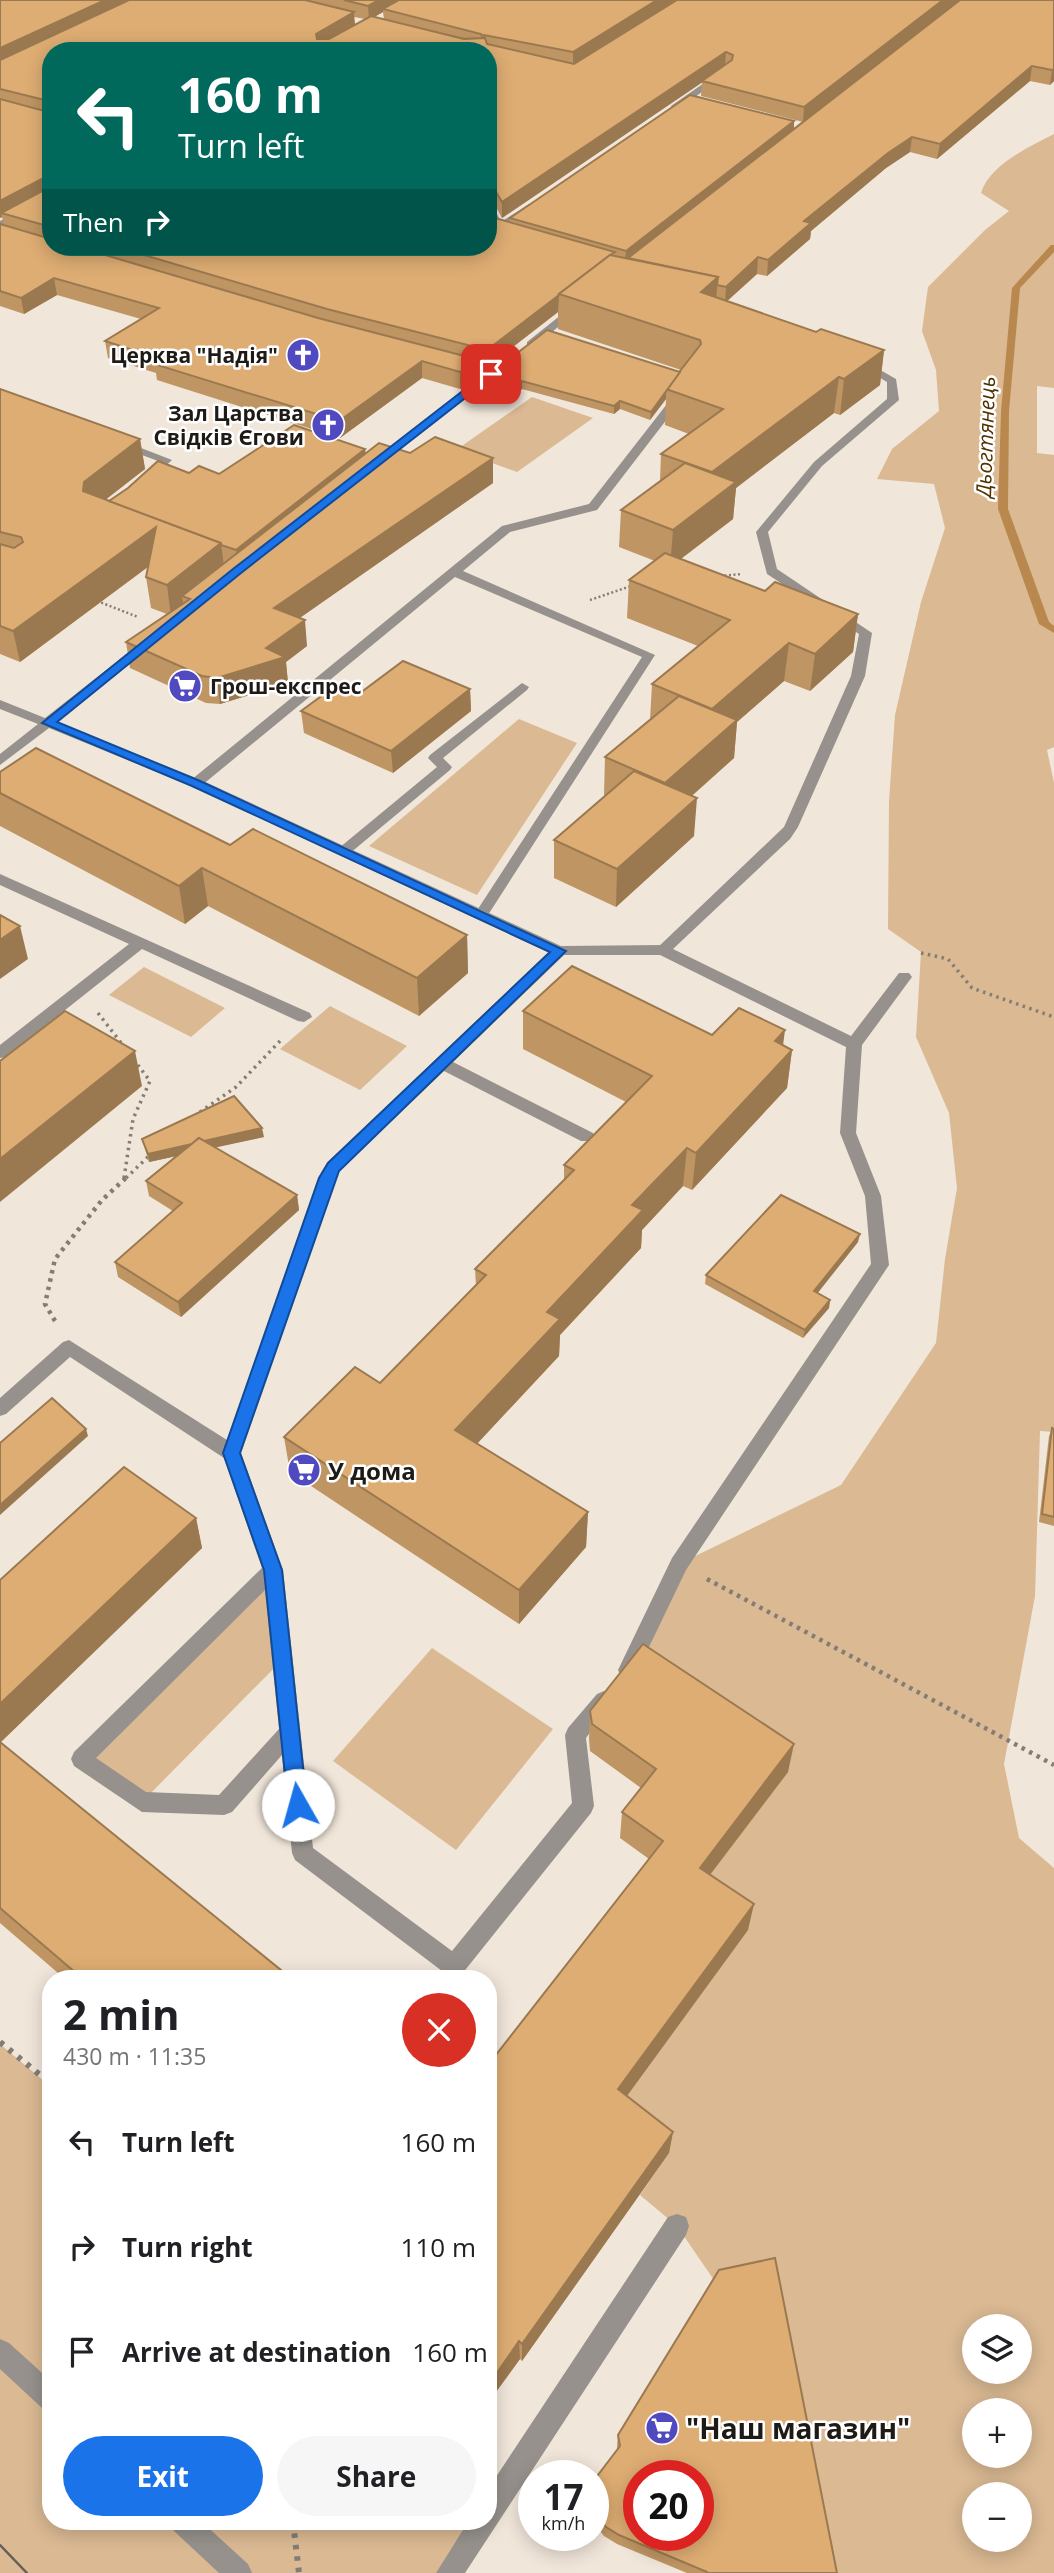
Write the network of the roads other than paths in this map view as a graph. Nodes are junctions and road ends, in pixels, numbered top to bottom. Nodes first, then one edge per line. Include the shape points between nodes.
1 (726, 72) edge
2 (688, 99) junction
3 (701, 102) edge
4 (665, 114) edge
5 (542, 198) edge
6 (42, 201) edge
7 (0, 225) edge
8 (497, 225) edge
9 (497, 228) edge
10 (511, 232) edge
11 (587, 299) edge
12 (547, 331) junction
13 (561, 335) edge
14 (526, 348) edge
15 (842, 352) edge
16 (504, 365) edge
17 (478, 371) edge
18 (491, 374) junction
19 (685, 388) edge
20 (108, 439) edge
21 (369, 468) edge
22 (133, 490) edge
23 (455, 572) junction
24 (166, 627) edge
25 (522, 687) dead end
26 (0, 704) edge
27 (48, 723) junction
28 (0, 761) edge
29 (196, 783) junction
30 (344, 851) junction
31 (0, 880) edge
32 (481, 915) junction
33 (140, 943) junction
34 (663, 950) junction
35 (559, 951) junction
36 (904, 977) road end
37 (304, 1017) road end
38 (854, 1044) junction
39 (0, 1053) edge
40 (442, 1063) junction
41 (587, 1137) edge
42 (0, 1409) edge
43 (232, 1453) junction
44 (273, 1570) junction
45 (289, 1733) junction
46 (447, 1970) edge
47 (453, 1970) edge
48 (677, 2226) dead end
49 (0, 2352) edge
50 (42, 2391) edge
51 (497, 2500) edge
52 (192, 2530) edge
53 (478, 2530) edge
54 (239, 2573) edge
55 (449, 2573) edge

1 - 2 street
2 - 3 street
2 - 4 street
5 - 8 street
6 - 7 street
9 - 10 street
11 - 12 street
12 - 13 street
12 - 14 street
15 - 34 street via 892,381 893,400 818,464 762,532 771,571 866,633 858,676 785,836
16 - 18 street
17 - 18 street
18 - 21 street
19 - 23 street via 593,507 506,529
20 - 22 street via 166,460
23 - 29 street
23 - 32 street via 649,655
24 - 27 street
25 - 30 street via 435,758 445,767
26 - 27 street
27 - 28 street
27 - 29 street
29 - 30 street
30 - 32 street
31 - 33 street
32 - 35 street
33 - 37 street
33 - 39 street
34 - 35 street
34 - 38 street
35 - 40 street
36 - 38 street
38 - 47 street via 848,1133 873,1196 880,1265 679,1564 630,1668 575,1735 583,1806
40 - 41 street
40 - 43 street via 344,1155 327,1178
42 - 43 street via 69,1347
43 - 44 street
44 - 45 street
44 - 45 street via 81,1759 142,1802 224,1805
45 - 46 street via 303,1853
48 - 51 street
49 - 50 street
52 - 54 street
53 - 55 street

